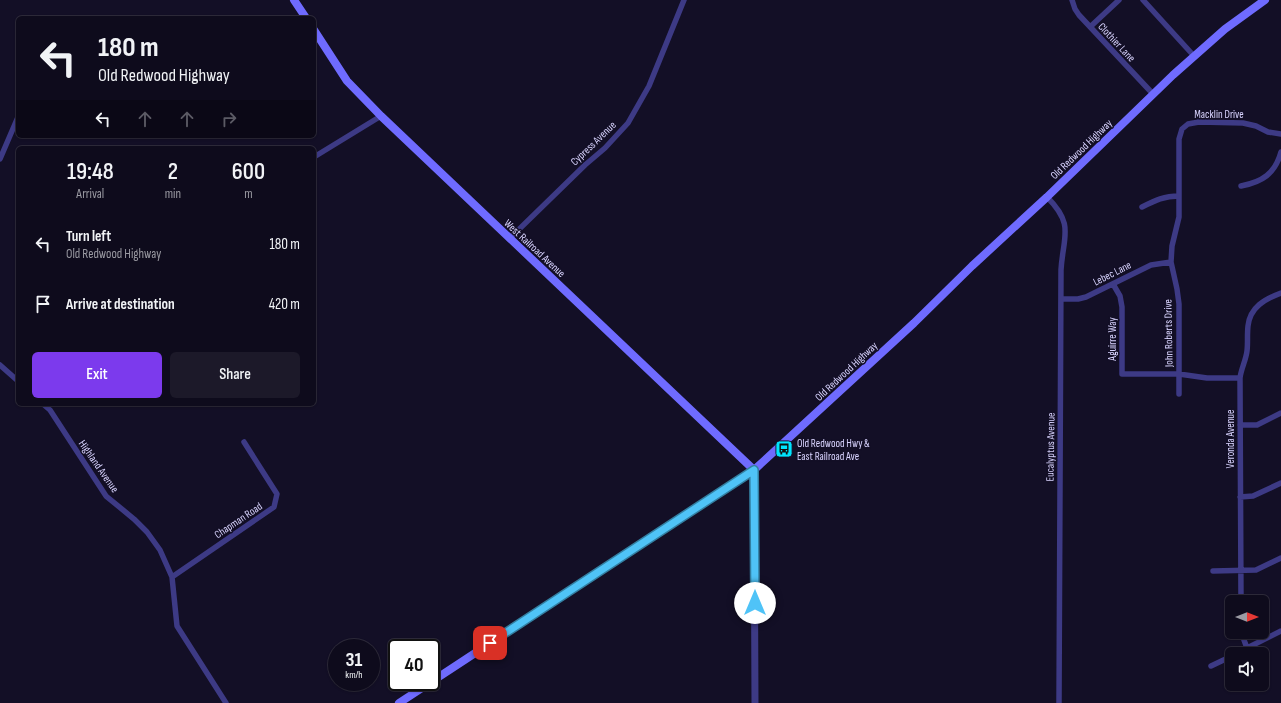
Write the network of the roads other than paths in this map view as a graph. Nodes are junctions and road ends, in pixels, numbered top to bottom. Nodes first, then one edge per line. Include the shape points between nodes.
1 (294, 0) edge
2 (684, 0) edge
3 (1072, 0) edge
4 (1119, 0) edge
5 (1143, 0) edge
6 (1265, 0) edge
7 (305, 16) edge
8 (1090, 27) junction
9 (316, 33) edge
10 (1194, 56) junction
11 (1152, 94) junction
12 (381, 116) junction
13 (16, 122) edge
14 (1182, 130) joint
15 (1281, 134) edge
16 (1281, 152) edge
17 (316, 155) edge
18 (0, 159) edge
19 (1241, 186) dead end
20 (1179, 196) junction
21 (1047, 197) junction
22 (1142, 206) dead end
23 (509, 239) junction
24 (1171, 262) junction
25 (1113, 284) junction
26 (1281, 293) edge
27 (1061, 299) junction
28 (0, 365) edge
29 (1179, 374) junction
30 (1240, 378) junction
31 (16, 379) edge
32 (1179, 394) dead end
33 (45, 406) edge
34 (1281, 413) edge
35 (1240, 425) junction
36 (244, 442) dead end
37 (754, 470) junction
38 (1281, 483) edge
39 (1240, 497) junction
40 (1281, 558) edge
41 (1213, 571) dead end
42 (1240, 571) junction
43 (172, 577) junction
44 (1241, 595) edge
45 (1281, 631) edge
46 (1249, 647) edge
47 (1225, 659) edge
48 (1211, 666) dead end
49 (226, 703) edge
50 (399, 703) edge
51 (755, 703) edge
52 (1059, 703) edge

1 - 7 main road
2 - 23 street, Cypress Avenue via 649,86 628,123
3 - 8 street, Clothier Lane via 1075,9
4 - 8 street
5 - 10 street
6 - 10 main road, Old Redwood Highway via 1225,29
8 - 11 street, Clothier Lane
9 - 12 main road, West Railroad Avenue via 348,82
10 - 11 main road, Old Redwood Highway
11 - 21 main road, Old Redwood Highway
12 - 17 street
12 - 23 main road, West Railroad Avenue
13 - 18 street
14 - 15 street, Macklin Drive via 1188,124 1199,122 1243,123
14 - 20 street, John Roberts Drive via 1179,139
16 - 19 street via 1272,172 1252,184
20 - 22 street via 1167,196
20 - 24 street, John Roberts Drive via 1179,217
21 - 27 street, Eucalyptus Avenue via 1064,219 1066,228 1062,253
21 - 37 main road, Old Redwood Highway
23 - 37 main road, West Railroad Avenue
24 - 25 street, Lebec Lane via 1151,265
24 - 29 street, John Roberts Drive via 1179,304
25 - 27 street, Lebec Lane via 1086,297
25 - 29 street, Aguirre Way via 1120,296 1122,307 1122,374
26 - 30 street, Veronda Avenue via 1261,302 1250,317 1246,355
27 - 52 street, Eucalyptus Avenue
28 - 31 street
29 - 30 street, Aguirre Way via 1207,378
29 - 32 street, John Roberts Drive
30 - 35 street, Veronda Avenue
33 - 43 street, Highland Avenue via 106,496 148,532 160,550
34 - 35 street via 1257,425
35 - 39 street, Veronda Avenue
36 - 43 street, Chapman Road via 277,494 274,507
37 - 50 main road, Old Redwood Highway
37 - 51 street
38 - 39 street via 1253,496
39 - 42 street, Veronda Avenue
40 - 42 street via 1256,570
41 - 42 street
42 - 44 street, Veronda Avenue
43 - 49 street, Highland Avenue via 177,626
45 - 46 street
47 - 48 street

